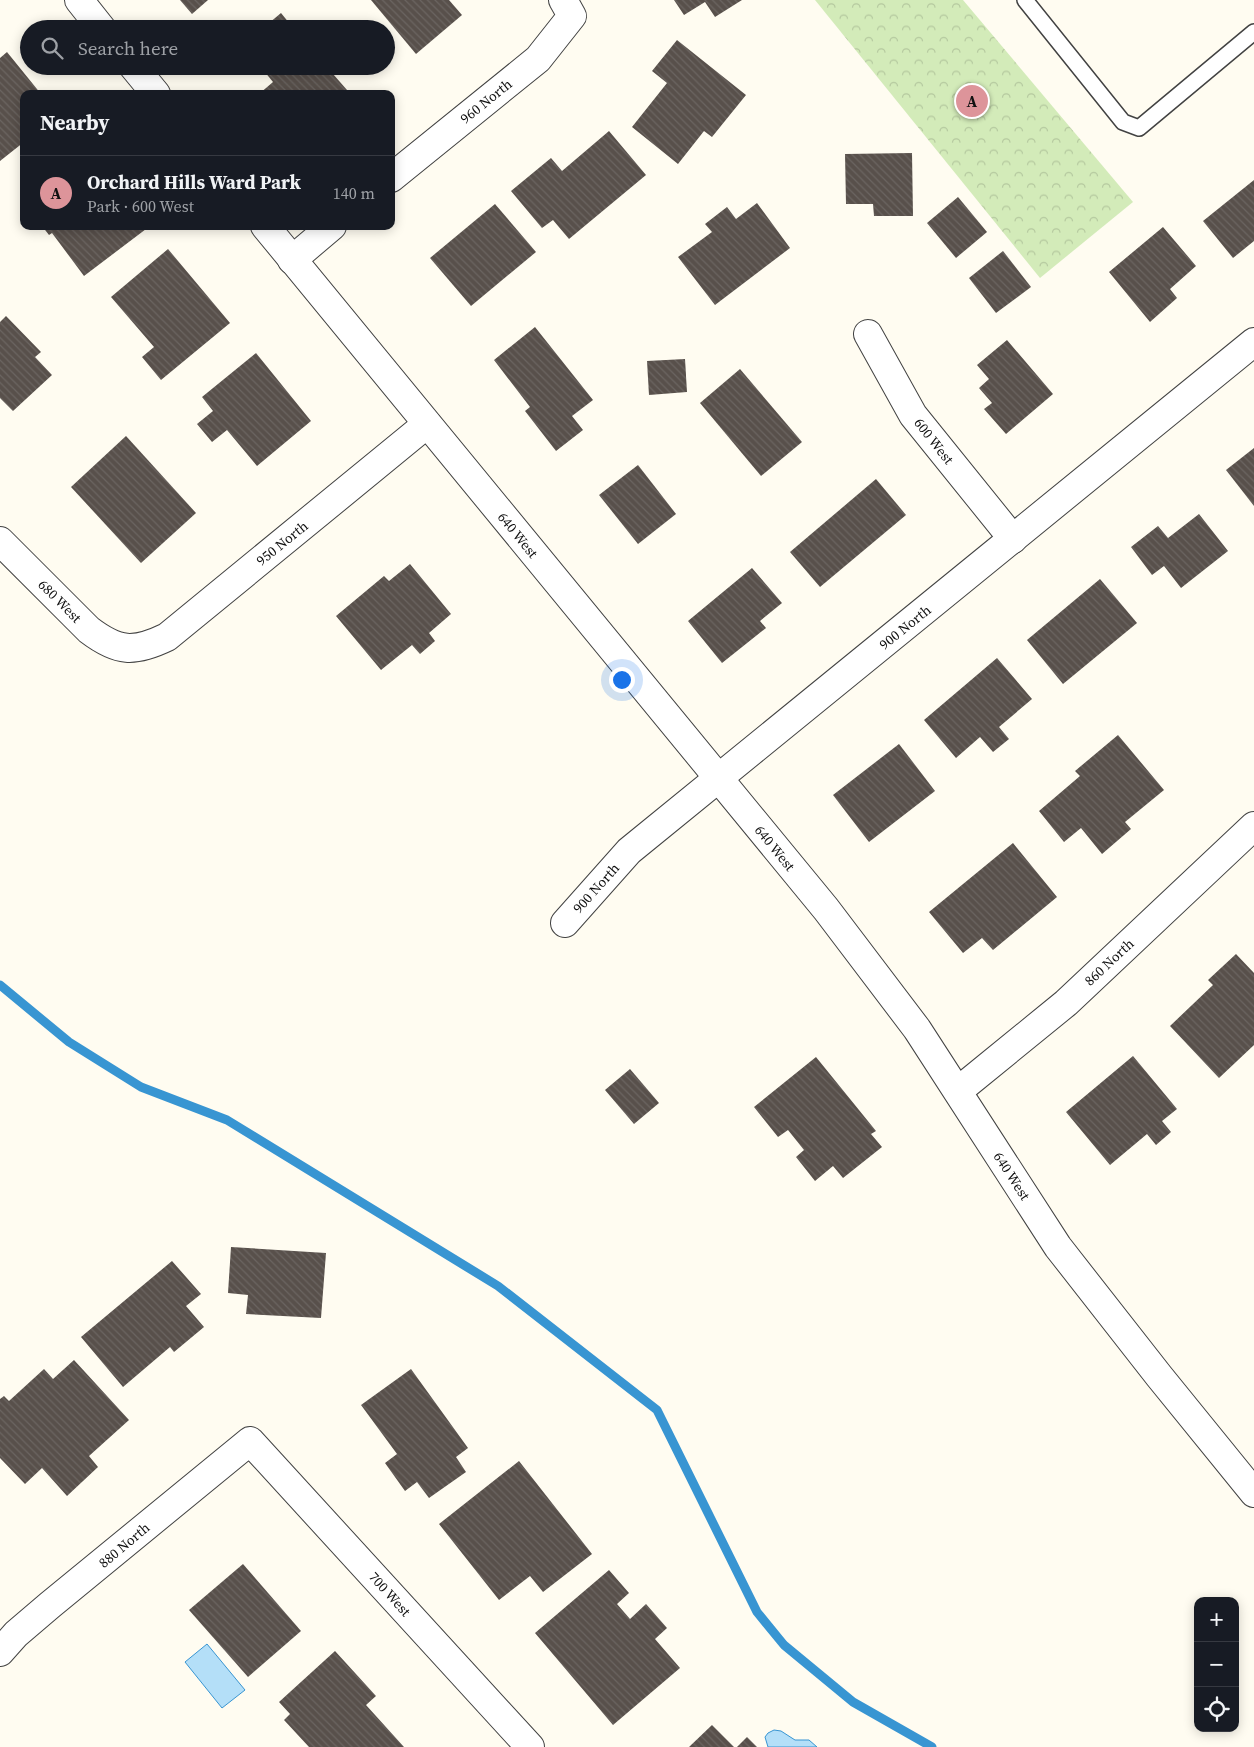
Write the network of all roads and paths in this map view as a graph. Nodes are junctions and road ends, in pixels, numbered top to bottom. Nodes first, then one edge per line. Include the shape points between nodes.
1 (78, 0) edge
2 (1025, 0) edge
3 (568, 8) edge
4 (95, 20) edge
5 (1254, 32) edge
6 (140, 75) edge
7 (153, 90) edge
8 (395, 175) edge
9 (268, 230) edge
10 (327, 230) edge
11 (292, 260) junction
12 (868, 334) dead end
13 (1254, 342) edge
14 (427, 424) junction
15 (1013, 539) junction
16 (0, 541) edge
17 (129, 648) joint
18 (718, 779) junction
19 (1251, 835) edge
20 (565, 923) dead end
21 (958, 1091) junction
22 (250, 1440) joint
23 (1254, 1494) edge
24 (0, 1652) edge
25 (530, 1747) edge

1 - 4 street
2 - 5 lane via 1123,122 1138,128
3 - 8 street, 960 North via 538,59
6 - 7 street
9 - 11 street, 640 West
10 - 11 street
11 - 14 street, 640 West
12 - 15 street, 600 West via 913,415
13 - 15 street, 900 North
14 - 17 street, 950 North via 167,638 149,646
14 - 18 street, 640 West
15 - 18 street, 900 North
16 - 17 street, 680 West via 88,630 115,646
18 - 20 street, 900 North via 629,851
18 - 21 street, 640 West via 826,909 899,1004
19 - 21 street, 860 North via 1066,1003
21 - 23 street, 640 West via 1058,1247
22 - 24 street, 880 North via 50,1604
22 - 25 street, 700 West

